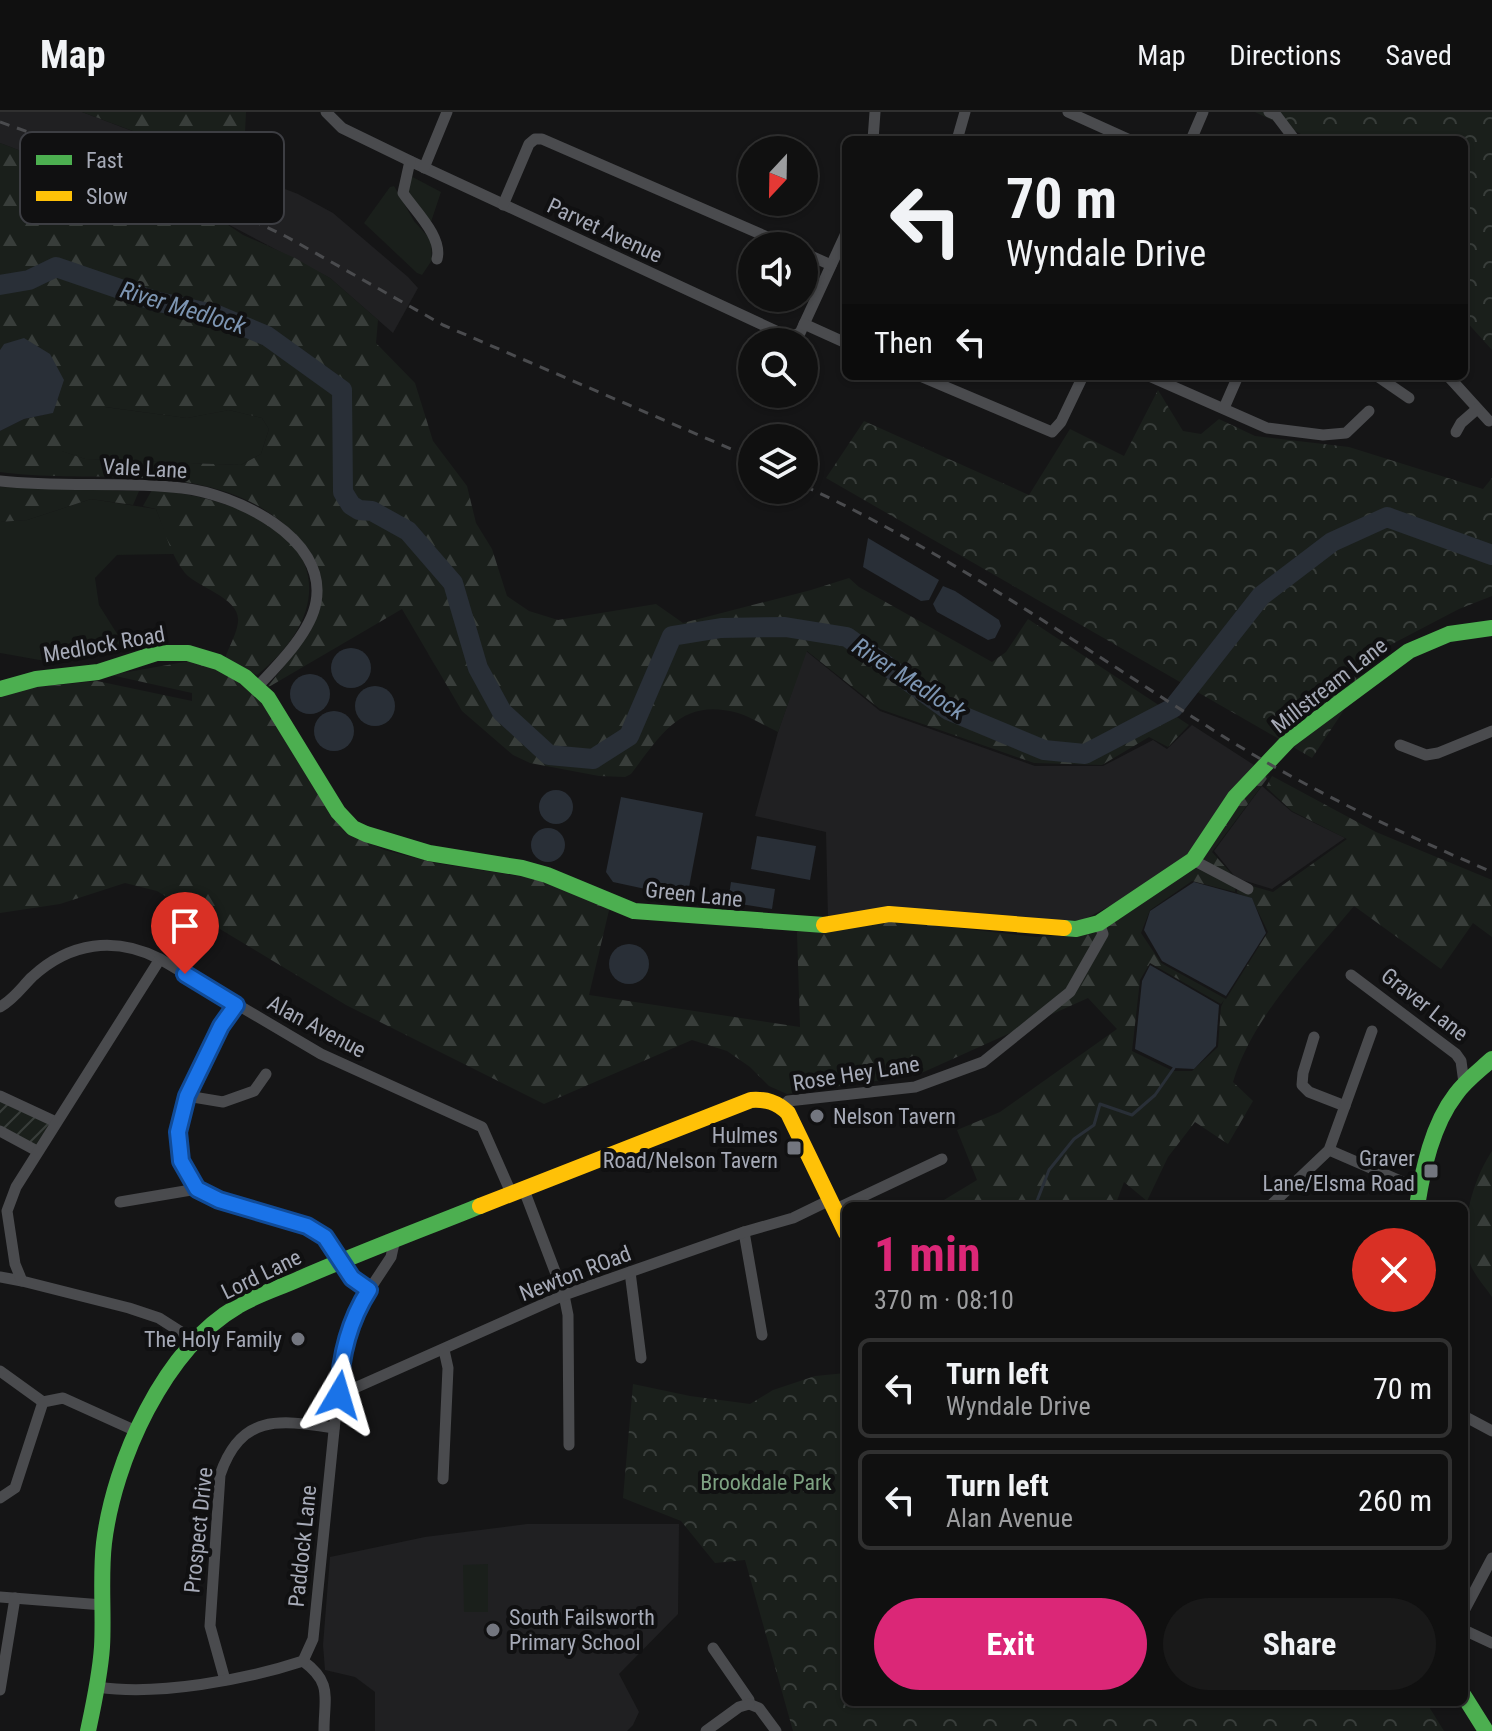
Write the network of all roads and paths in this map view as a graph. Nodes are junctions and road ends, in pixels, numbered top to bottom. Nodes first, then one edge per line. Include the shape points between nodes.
1 (326, 112) edge
2 (447, 112) edge
3 (875, 112) edge
4 (965, 112) edge
5 (1068, 112) edge
6 (1203, 112) edge
7 (1269, 112) edge
8 (873, 136) edge
9 (958, 136) edge
10 (1121, 136) edge
11 (1193, 136) edge
12 (1292, 136) edge
13 (410, 161) junction
14 (424, 168) junction
15 (503, 205) junction
16 (756, 232) edge
17 (842, 242) edge
18 (437, 259) dead end
19 (818, 259) edge
20 (831, 265) junction
21 (804, 324) junction
22 (842, 341) edge
23 (929, 380) edge
24 (1081, 380) edge
25 (1158, 380) edge
26 (1236, 380) edge
27 (1383, 380) edge
28 (1452, 380) edge
29 (1409, 398) dead end
30 (1224, 408) junction
31 (1477, 409) junction
32 (1369, 411) dead end
33 (1489, 421) dead end
34 (1456, 432) dead end
35 (0, 481) edge
36 (1492, 628) edge
37 (258, 686) junction
38 (0, 689) edge
39 (1492, 731) edge
40 (1400, 745) dead end
41 (1193, 860) junction
42 (1248, 889) dead end
43 (1099, 923) junction
44 (160, 959) junction
45 (1351, 975) dead end
46 (236, 1005) junction
47 (0, 1007) edge
48 (1372, 1031) dead end
49 (1314, 1037) dead end
50 (1492, 1059) edge
51 (266, 1074) dead end
52 (1464, 1083) junction
53 (0, 1096) edge
54 (187, 1096) junction
55 (1345, 1106) junction
56 (783, 1107) junction
57 (56, 1122) junction
58 (0, 1131) edge
59 (1329, 1150) junction
60 (37, 1151) junction
61 (942, 1159) dead end
62 (197, 1189) junction
63 (518, 1193) junction
64 (1418, 1197) edge
65 (120, 1202) dead end
66 (1274, 1202) edge
67 (833, 1205) junction
68 (842, 1224) edge
69 (744, 1232) junction
70 (395, 1239) junction
71 (342, 1260) junction
72 (630, 1272) junction
73 (0, 1277) edge
74 (22, 1281) junction
75 (369, 1290) junction
76 (564, 1295) junction
77 (762, 1335) dead end
78 (195, 1341) junction
79 (444, 1350) junction
80 (641, 1358) dead end
81 (0, 1371) edge
82 (339, 1395) junction
83 (43, 1402) junction
84 (1468, 1418) edge
85 (334, 1428) junction
86 (136, 1431) junction
87 (1492, 1431) edge
88 (569, 1445) dead end
89 (443, 1479) dead end
90 (0, 1498) edge
91 (1492, 1558) edge
92 (0, 1597) edge
93 (15, 1598) junction
94 (1468, 1603) edge
95 (103, 1605) junction
96 (1468, 1632) edge
97 (1492, 1643) edge
98 (713, 1648) dead end
99 (303, 1661) junction
100 (225, 1680) junction
101 (98, 1687) junction
102 (0, 1690) edge
103 (1468, 1702) edge
104 (749, 1704) junction
105 (88, 1731) edge
106 (324, 1731) edge
107 (706, 1731) edge
108 (776, 1731) edge
109 (1486, 1731) edge

1 - 13 street, Parvet Avenue via 342,128
2 - 14 street
3 - 8 street
4 - 9 street
5 - 10 street
6 - 11 street
7 - 12 street
13 - 14 street, Parvet Avenue
13 - 18 street via 403,193 436,240
14 - 15 street, Parvet Avenue
15 - 16 street via 529,144 542,139
15 - 21 street, Parvet Avenue via 784,335 797,336
17 - 20 street
19 - 20 street
20 - 21 street
21 - 22 street
23 - 24 street via 1052,432
25 - 30 street
26 - 30 street
27 - 29 street
28 - 31 street
30 - 32 street via 1267,428 1323,435 1346,433
31 - 33 street
31 - 34 street
35 - 37 street, Vale Lane via 183,488 242,506 281,527 315,570 316,602 294,645
36 - 41 street, Millstream Lane via 1472,628 1409,651 1289,740 1235,797
37 - 38 street, Medlock Road via 211,659 158,653 101,671 46,676
37 - 43 street, Green Lane via 353,828 429,853 547,875 634,911 807,926 889,914 1076,929
39 - 40 street via 1426,755
41 - 42 street
41 - 43 street, Green Lane
43 - 56 street, Rose Hey Lane via 1099,947 1070,992 983,1062 915,1087 788,1101
44 - 46 street, Alan Avenue
44 - 47 street, Alan Avenue via 141,949 92,944 56,958
44 - 57 street
45 - 52 street, Graver Lane via 1455,1053
46 - 54 street
46 - 63 street, Alan Avenue via 321,1054 482,1127
48 - 55 street
49 - 55 street via 1302,1085
50 - 52 street
51 - 54 street via 254,1091 223,1102
52 - 64 street via 1444,1111
53 - 57 street
54 - 62 street via 178,1132 181,1161
55 - 59 street
56 - 63 street, Lord Lane via 766,1099 737,1104
56 - 67 street
57 - 60 street
58 - 60 street
59 - 64 street
59 - 66 street
60 - 74 street via 7,1211
61 - 67 street, Newton ROad
62 - 65 street
62 - 71 street via 307,1226 325,1237
63 - 70 street, Lord Lane
63 - 76 street, Alan Avenue
67 - 68 street
67 - 69 street, Newton ROad
69 - 72 street, Newton ROad
69 - 77 street
70 - 71 street, Lord Lane
70 - 75 street, Paddock Lane via 391,1257
71 - 75 street via 352,1278
71 - 78 street, Lord Lane via 237,1306
72 - 76 street, Newton ROad
72 - 80 street
73 - 74 street
74 - 78 street via 159,1318
75 - 82 street, Paddock Lane via 346,1343
76 - 79 street, Newton ROad
76 - 88 street, Alan Avenue
78 - 86 street, Lord Lane via 170,1371
79 - 82 street, Newton ROad
79 - 89 street via 448,1368
81 - 83 street
82 - 85 street, Paddock Lane
83 - 86 street via 63,1398
83 - 90 street via 15,1488
84 - 87 street
85 - 99 street, Paddock Lane via 313,1639
85 - 100 street, Prospect Drive via 286,1421 256,1426 227,1454 220,1475 210,1626
86 - 95 street, Lord Lane via 104,1543
91 - 94 street
92 - 93 street
93 - 95 street
93 - 102 street
95 - 101 street, Lord Lane
96 - 97 street
98 - 104 street
99 - 100 street
99 - 106 street via 318,1672 324,1685
100 - 101 street via 132,1691
101 - 105 street, Lord Lane
103 - 109 street
104 - 107 street
104 - 108 street via 759,1708

